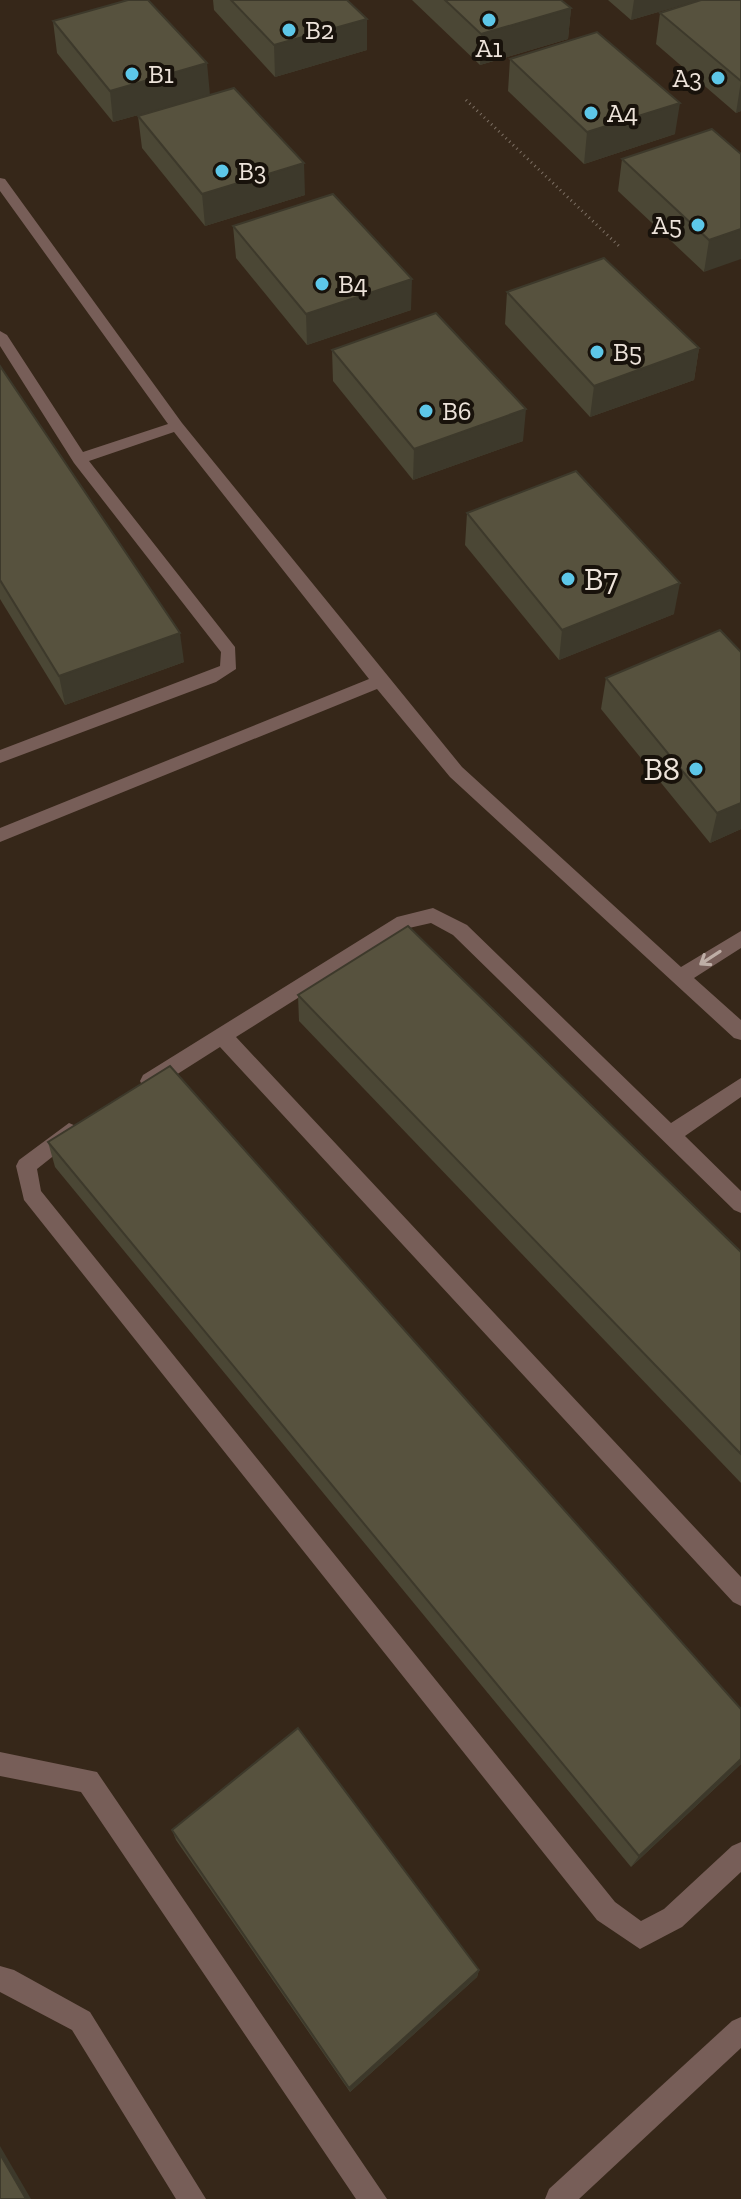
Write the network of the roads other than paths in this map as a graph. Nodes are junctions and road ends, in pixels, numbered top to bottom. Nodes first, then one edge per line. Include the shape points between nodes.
1 (0, 182) edge
2 (0, 335) edge
3 (177, 426) junction
4 (79, 459) junction
5 (380, 681) junction
6 (0, 757) edge
7 (0, 835) edge
8 (741, 938) edge
9 (679, 978) junction
10 (741, 1032) edge
11 (222, 1036) junction
12 (741, 1086) edge
13 (128, 1095) edge
14 (88, 1121) edge
15 (670, 1135) junction
16 (741, 1204) edge
17 (741, 1594) edge
18 (0, 1764) edge
19 (741, 1855) edge
20 (0, 1979) edge
21 (741, 2030) edge
22 (192, 2199) edge
23 (373, 2199) edge
24 (559, 2199) edge

1 - 3 street
2 - 4 street
3 - 4 street
3 - 5 street
4 - 6 street via 229,651 228,669
5 - 7 street
5 - 9 street via 456,772
8 -> 9 street
9 - 10 street
11 - 13 street
11 - 15 street via 404,922 433,915 460,930
11 - 17 street
12 - 15 street
14 - 19 street via 26,1166 31,1194 606,1911 640,1936 673,1918
15 - 16 street
18 - 23 street via 88,1781
20 - 22 street via 81,2021
21 - 24 street

